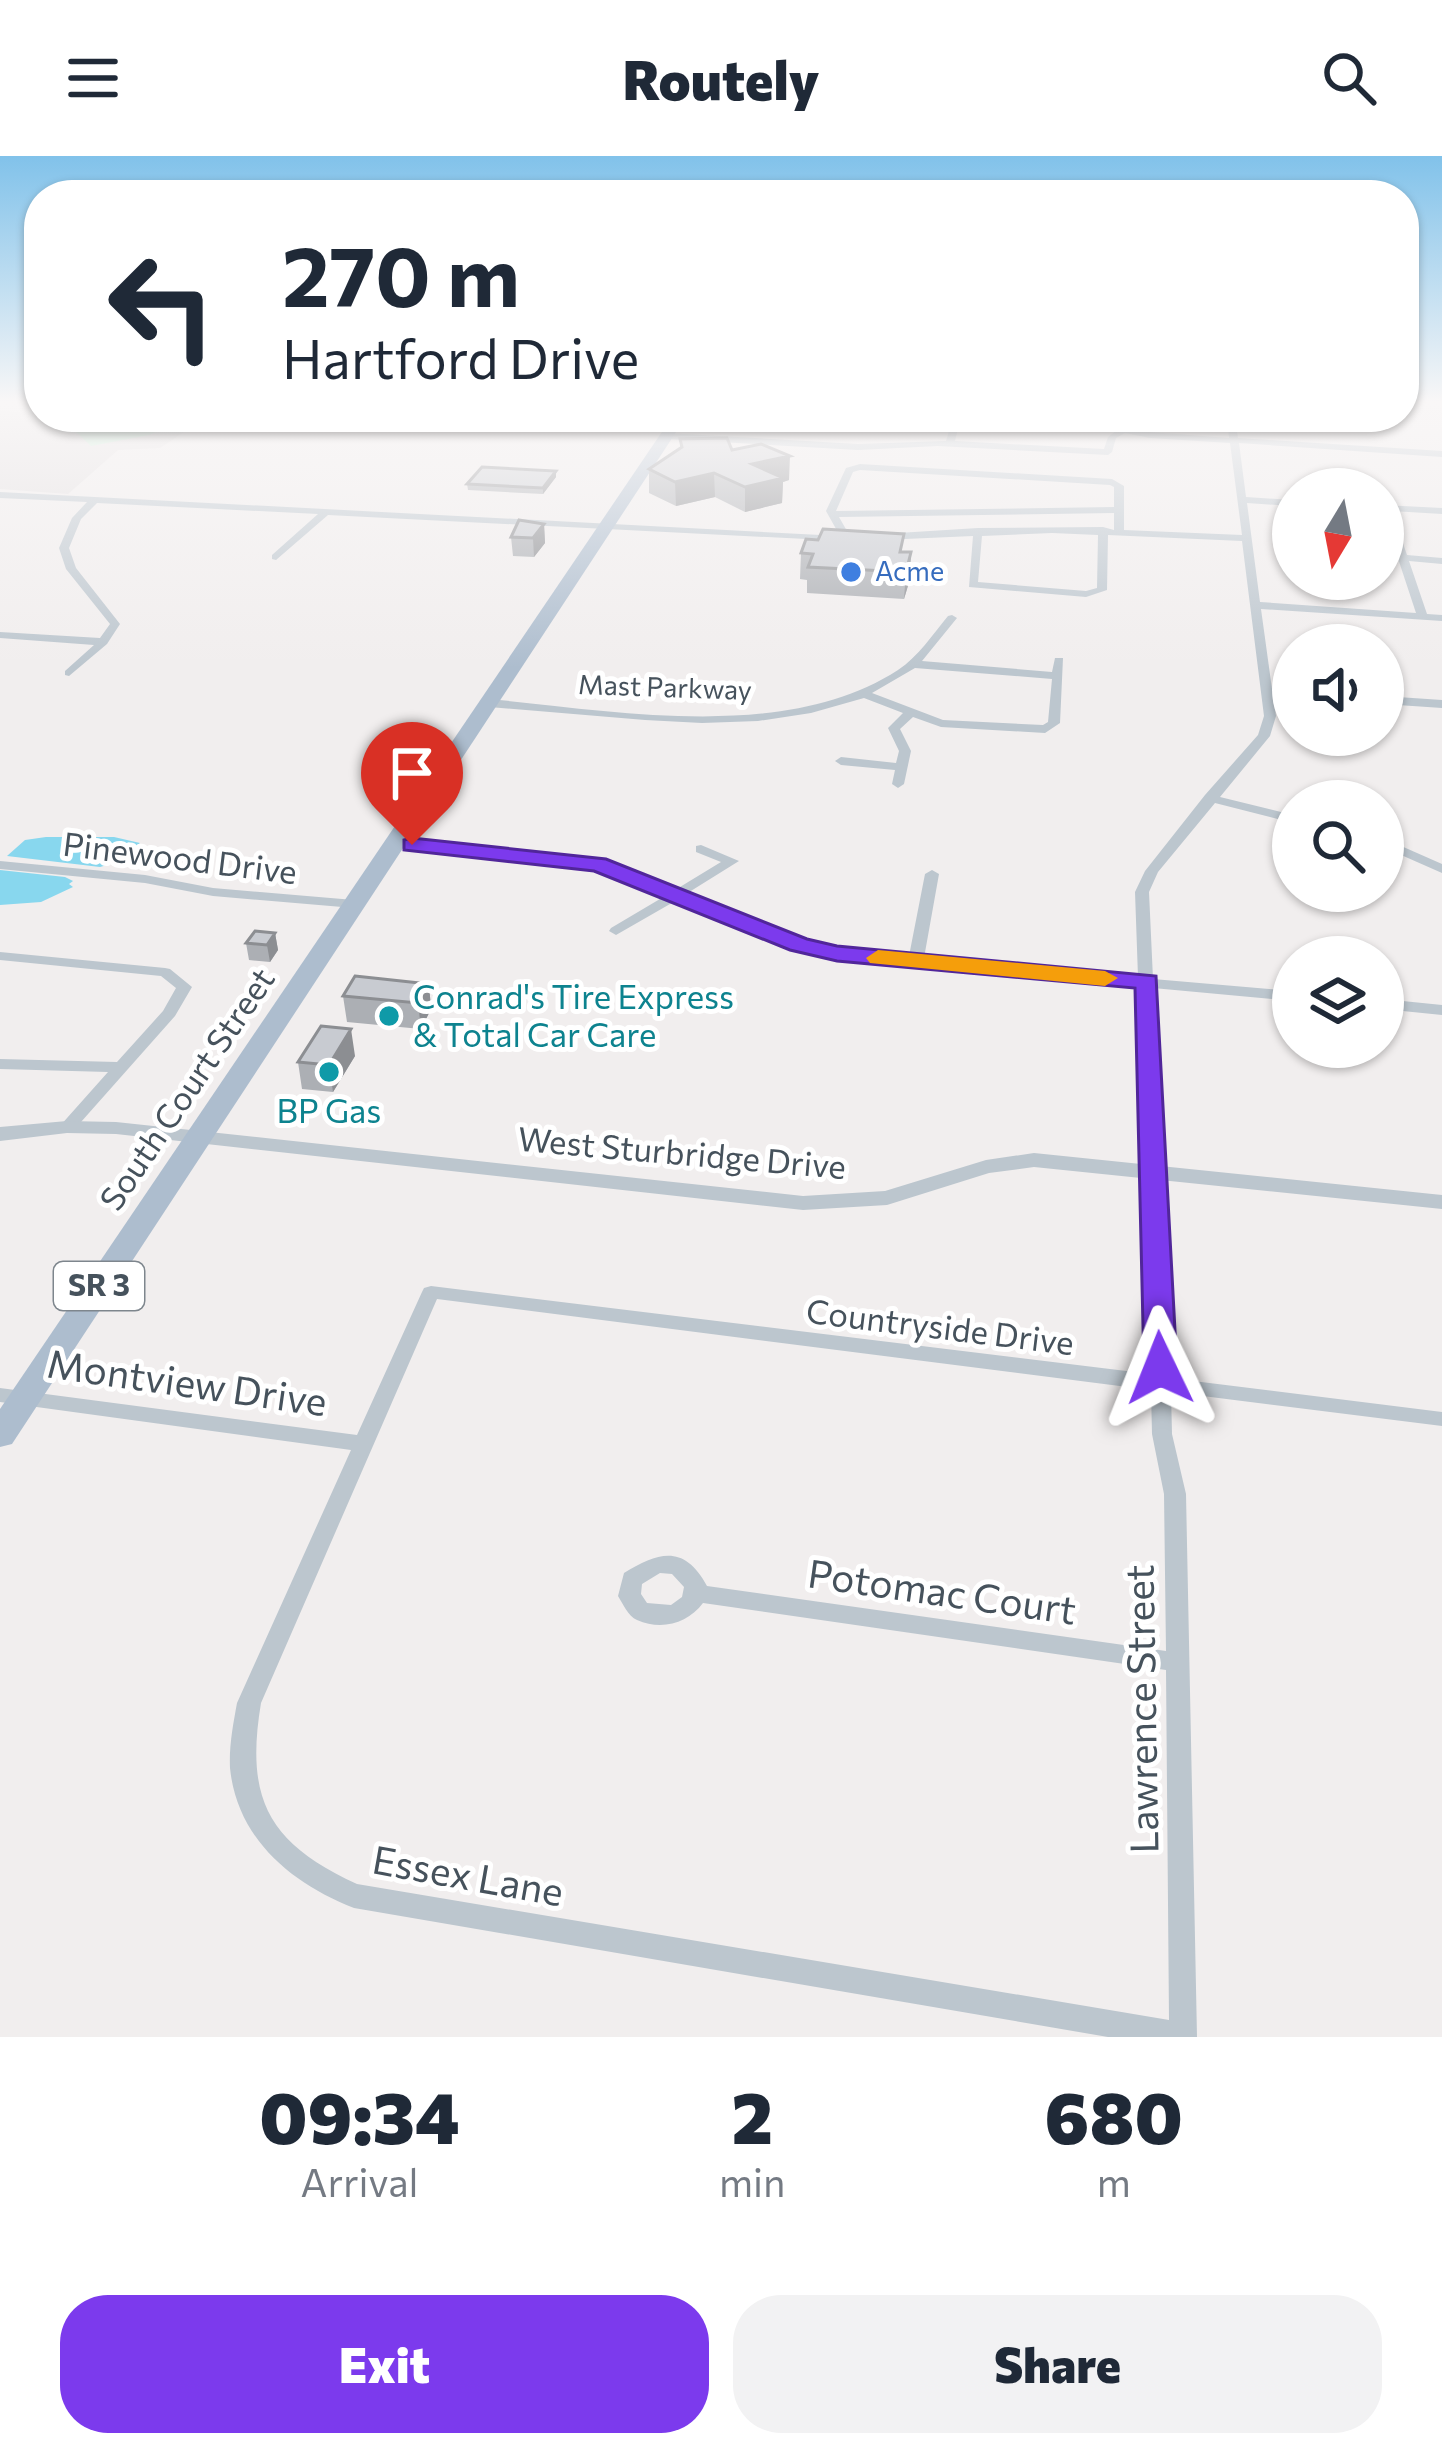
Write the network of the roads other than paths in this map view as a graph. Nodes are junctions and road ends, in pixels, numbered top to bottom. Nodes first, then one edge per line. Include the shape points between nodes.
1 (628, 492) edge
2 (841, 492) edge
3 (1120, 492) edge
4 (1241, 492) edge
5 (0, 495) edge
6 (94, 500) junction
7 (1242, 500) junction
8 (1272, 502) edge
9 (1093, 509) junction
10 (1404, 509) edge
11 (1119, 510) junction
12 (327, 511) junction
13 (1442, 512) edge
14 (832, 514) junction
15 (848, 514) junction
16 (604, 528) junction
17 (1119, 528) junction
18 (1103, 530) junction
19 (978, 531) junction
20 (844, 535) junction
21 (1246, 538) junction
22 (276, 557) dead end
23 (1404, 558) edge
24 (1442, 560) edge
25 (1404, 561) edge
26 (1255, 605) junction
27 (1422, 616) junction
28 (1442, 617) edge
29 (952, 618) dead end
30 (0, 634) edge
31 (103, 642) junction
32 (1059, 660) dead end
33 (912, 664) junction
34 (69, 673) dead end
35 (1058, 676) junction
36 (1268, 692) junction
37 (1272, 692) edge
38 (861, 693) junction
39 (1404, 701) edge
40 (489, 704) junction
41 (1442, 704) edge
42 (910, 713) junction
43 (841, 761) dead end
44 (902, 766) junction
45 (898, 784) dead end
46 (1210, 798) junction
47 (1272, 814) edge
48 (395, 843) junction
49 (701, 849) dead end
50 (1404, 852) edge
51 (0, 865) edge
52 (1442, 869) edge
53 (932, 874) dead end
54 (676, 895) junction
55 (354, 904) junction
56 (616, 931) dead end
57 (0, 956) edge
58 (916, 961) junction
59 (1147, 982) junction
60 (1272, 994) edge
61 (1404, 1006) edge
62 (1442, 1010) edge
63 (0, 1064) edge
64 (122, 1066) junction
65 (67, 1126) junction
66 (0, 1134) edge
67 (198, 1137) junction
68 (1154, 1171) junction
69 (1442, 1202) edge
70 (431, 1292) joint
71 (1161, 1378) junction
72 (13, 1396) edge
73 (1442, 1419) edge
74 (0, 1435) edge
75 (364, 1444) junction
76 (696, 1593) dead end
77 (1177, 1662) junction
78 (1183, 2037) edge

1 - 16 main road, SR 3
2 - 14 street
3 - 11 street
4 - 7 street
5 - 6 street
6 - 12 street
6 - 31 street via 64,548 71,569 114,618
7 - 8 street
7 - 21 street
9 - 11 street
9 - 15 street
9 - 17 street via 1096,520
10 - 13 street
11 - 17 street
12 - 16 street
12 - 22 street
14 - 15 street
14 - 20 street
15 - 20 street via 854,526
16 - 20 street
16 - 40 main road, SR 3
17 - 18 street
17 - 21 street
18 - 19 street
18 - 19 street via 1102,590 1086,594 974,585
19 - 20 street
21 - 26 street
23 - 24 street
25 - 27 street
26 - 27 street
26 - 36 street
27 - 28 street
29 - 33 street, Mast Parkway
30 - 31 street
31 - 34 street
32 - 35 street
33 - 35 street
33 - 38 street, Mast Parkway
35 - 42 street via 1054,723 1045,729 941,723
36 - 37 street
36 - 46 street, Lawrence Street via 1264,736
38 - 40 street, Mast Parkway via 800,710 723,717
38 - 42 street
39 - 41 street
40 - 48 main road, SR 3
42 - 44 street via 894,728 905,751
43 - 44 street
44 - 45 street
46 - 47 street
46 - 59 street, Lawrence Street via 1145,881
48 - 54 street via 580,861
48 - 55 main road, South Court Street / SR 3
49 - 54 street via 732,861
50 - 52 street
51 - 55 street, Pinewood Drive
53 - 58 street
54 - 56 street
54 - 58 street via 816,950
55 - 67 main road, South Court Street / SR 3
57 - 64 street via 181,980 180,1000
58 - 59 street
59 - 60 street
59 - 68 street, Lawrence Street
61 - 62 street
63 - 64 street
64 - 65 street
65 - 66 street, West Sturbridge Drive
65 - 67 street, West Sturbridge Drive
67 - 68 street, West Sturbridge Drive via 803,1203 887,1198 1034,1160
67 - 72 main road, South Court Street / SR 3
68 - 69 street, West Sturbridge Drive
68 - 71 street, Lawrence Street
70 - 71 street, Countryside Drive
70 - 75 street, Essex Lane
71 - 73 street, Countryside Drive
71 - 77 street, Lawrence Street via 1174,1494
72 - 74 main road, South Court Street / SR 3
72 - 75 street, Montview Drive
75 - 78 street, Essex Lane via 242,1730 240,1761 256,1819 296,1865 324,1884 382,1903
76 - 77 street, Potomac Court
77 - 78 street, Lawrence Street

